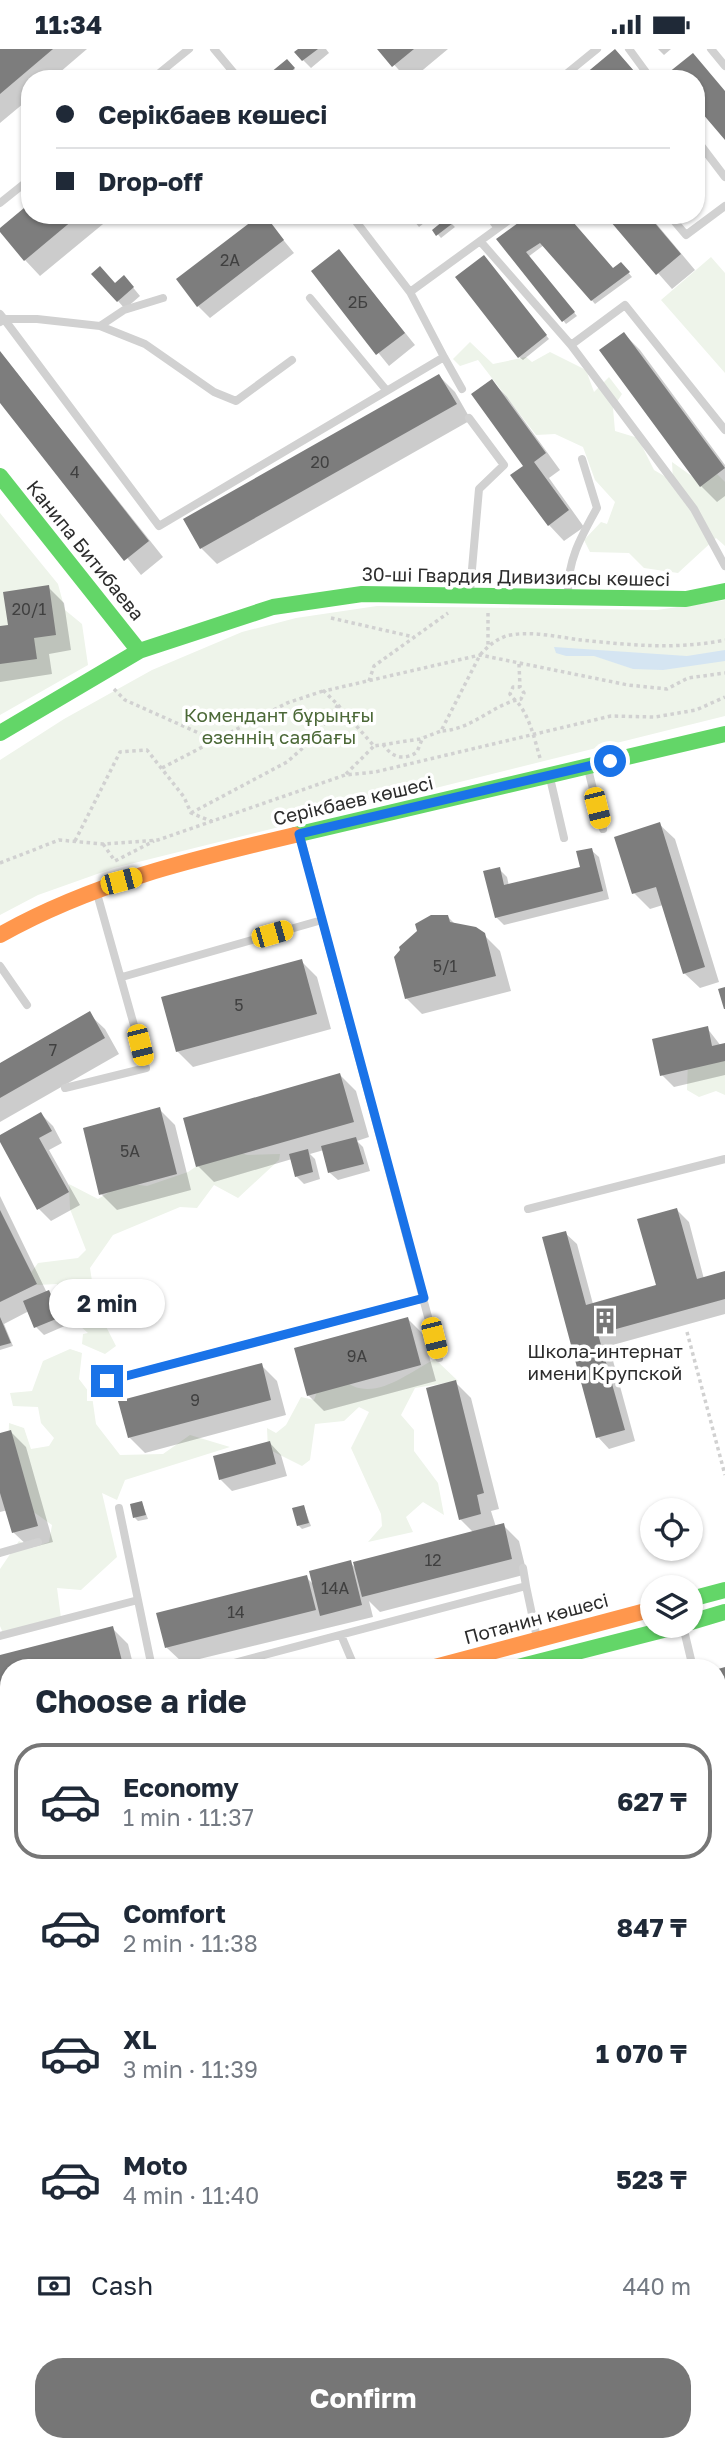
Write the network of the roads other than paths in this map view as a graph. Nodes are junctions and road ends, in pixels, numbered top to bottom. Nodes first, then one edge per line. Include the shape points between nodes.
1 (189, 49) edge
2 (214, 49) edge
3 (597, 49) edge
4 (629, 49) edge
5 (711, 49) edge
6 (725, 66) edge
7 (163, 70) edge
8 (232, 70) edge
9 (571, 70) edge
10 (644, 70) edge
11 (705, 151) edge
12 (725, 177) edge
13 (21, 186) edge
14 (0, 204) edge
15 (725, 206) edge
16 (705, 220) edge
17 (358, 224) edge
18 (495, 224) edge
19 (504, 224) edge
20 (677, 224) edge
21 (700, 224) edge
22 (498, 228) junction
23 (480, 241) junction
24 (410, 292) junction
25 (163, 297) dead end
26 (310, 298) dead end
27 (1, 319) edge
28 (100, 326) junction
29 (571, 345) junction
30 (444, 357) junction
31 (292, 360) dead end
32 (462, 389) dead end
33 (387, 391) junction
34 (469, 418) dead end
35 (725, 430) edge
36 (582, 459) dead end
37 (0, 476) edge
38 (725, 566) edge
39 (725, 591) edge
40 (470, 594) junction
41 (568, 595) junction
42 (139, 651) junction
43 (0, 733) edge
44 (725, 734) edge
45 (587, 767) junction
46 (546, 770) junction
47 (603, 829) dead end
48 (299, 834) junction
49 (564, 838) dead end
50 (96, 887) junction
51 (322, 920) junction
52 (0, 935) edge
53 (0, 966) edge
54 (122, 977) junction
55 (27, 1005) dead end
56 (65, 1088) dead end
57 (725, 1159) edge
58 (528, 1209) dead end
59 (424, 1298) junction
60 (439, 1358) dead end
61 (107, 1381) dead end
62 (119, 1508) dead end
63 (38, 1542) dead end
64 (0, 1553) edge
65 (523, 1568) dead end
66 (526, 1586) junction
67 (725, 1590) edge
68 (703, 1595) edge
69 (138, 1600) junction
70 (640, 1612) edge
71 (725, 1612) edge
72 (703, 1618) edge
73 (341, 1635) junction
74 (0, 1636) edge
75 (640, 1636) edge
76 (684, 1638) edge
77 (537, 1639) junction
78 (150, 1659) edge
79 (249, 1659) edge
80 (351, 1659) edge
81 (464, 1659) edge
82 (550, 1659) edge
83 (690, 1659) edge

1 - 7 lane
2 - 8 lane
3 - 9 lane
4 - 10 lane
5 - 6 lane
11 - 12 lane
13 - 14 lane
15 - 16 lane
17 - 24 lane
18 - 22 lane
19 - 22 lane
20 - 21 lane via 685,235
22 - 23 lane
23 - 24 lane
23 - 29 lane
24 - 30 lane
25 - 28 lane via 124,310
26 - 33 lane
27 - 28 lane
27 - 33 lane via 159,526
28 - 31 lane via 145,344 214,392 236,401
29 - 35 lane via 625,305
29 - 38 lane via 694,509
30 - 32 lane
30 - 33 lane
34 - 40 lane via 504,465 479,489
36 - 41 lane via 597,508 568,568
37 - 42 street, Канипа Битибаева
39 - 41 street, 30-ші Гвардия Дивизиясы көшесі via 686,599
40 - 41 street, 30-ші Гвардия Дивизиясы көшесі
40 - 42 street, 30-ші Гвардия Дивизиясы көшесі via 362,594 273,607
42 - 43 street, 30-ші Гвардия Дивизиясы көшесі
44 - 45 street, Серікбаев көшесі
45 - 46 street, Серікбаев көшесі
45 - 47 lane
46 - 48 street, Серікбаев көшесі
46 - 49 lane
48 - 50 street, Серікбаев көшесі
48 - 51 lane
50 - 52 street, Серікбаев көшесі via 35,913
50 - 54 lane
51 - 54 lane
51 - 59 lane
53 - 55 lane
54 - 56 lane via 145,1068
57 - 58 lane
59 - 60 lane
59 - 61 lane
62 - 69 lane
63 - 64 lane
65 - 66 lane
66 - 73 lane
66 - 77 lane
67 - 68 street
69 - 74 lane
69 - 78 lane
70 - 77 street, Потанин көшесі
71 - 72 street
73 - 79 lane
73 - 80 lane
75 - 82 street
76 - 83 lane
77 - 81 street, Потанин көшесі

